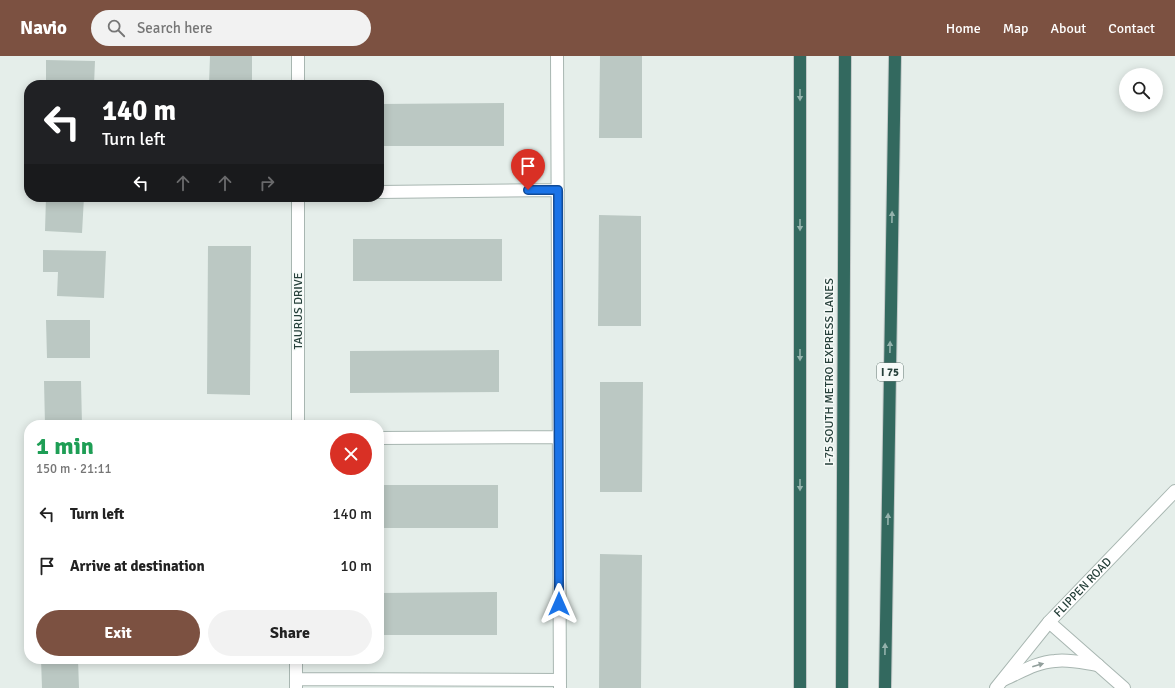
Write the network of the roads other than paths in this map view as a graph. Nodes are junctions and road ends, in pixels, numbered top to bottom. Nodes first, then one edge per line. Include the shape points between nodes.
1 (298, 56) edge
2 (557, 56) edge
3 (800, 56) edge
4 (845, 56) edge
5 (895, 56) edge
6 (298, 80) edge
7 (558, 190) junction
8 (384, 192) edge
9 (298, 202) edge
10 (298, 420) edge
11 (558, 437) junction
12 (384, 438) edge
13 (1175, 491) edge
14 (1050, 622) junction
15 (296, 664) edge
16 (1098, 665) junction
17 (296, 683) edge
18 (560, 684) edge
19 (999, 684) edge
20 (800, 688) edge
21 (842, 688) edge
22 (885, 688) edge
23 (1124, 688) edge

1 - 6 street
2 - 7 street
3 -> 20 highway
4 - 21 highway, I-75 SOUTH METRO EXPRESS LANES
22 -> 5 highway, I 75
7 - 8 street
7 - 11 street
9 - 10 street, TAURUS DRIVE
11 - 12 street
11 - 18 street
13 - 14 street, FLIPPEN ROAD
14 - 16 street
14 - 19 street, FLIPPEN ROAD
15 - 17 street
19 -> 16 street via 1034,666 1054,661
16 - 23 street
17 - 18 street

